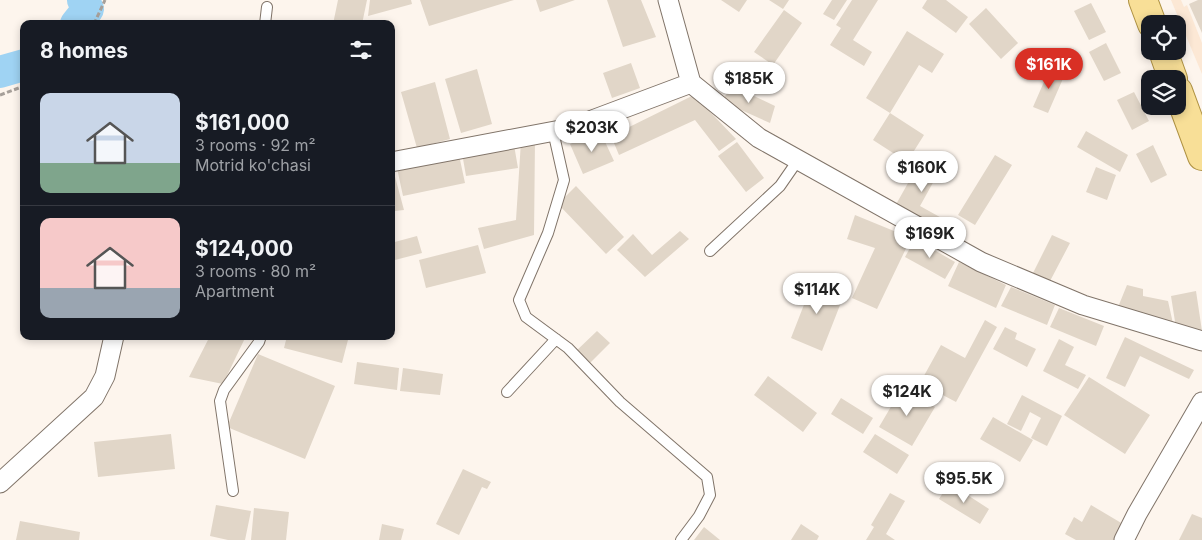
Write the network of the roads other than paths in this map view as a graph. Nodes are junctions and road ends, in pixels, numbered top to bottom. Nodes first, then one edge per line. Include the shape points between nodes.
1 (668, 0) edge
2 (1143, 0) edge
3 (267, 7) dead end
4 (1149, 15) edge
5 (265, 20) edge
6 (691, 83) junction
7 (1186, 113) edge
8 (552, 131) junction
9 (1202, 156) edge
10 (798, 160) junction
11 (395, 161) edge
12 (710, 251) dead end
13 (556, 339) junction
14 (113, 340) edge
15 (260, 340) edge
16 (1202, 341) edge
17 (507, 392) dead end
18 (1202, 402) edge
19 (0, 482) edge
20 (233, 491) dead end
21 (680, 540) edge
22 (1124, 540) edge

1 - 6 street
2 - 4 main road
3 - 5 lane
6 - 8 street via 572,128
6 - 10 street via 759,138
7 - 9 main road
8 - 11 street
8 - 13 lane via 564,180 548,233 519,300 526,317
10 - 12 lane via 780,186
10 - 16 street via 982,262 1083,305
13 - 17 lane
13 - 21 lane via 620,402 707,477 710,495
14 - 19 street via 105,376 94,397
15 - 20 lane via 224,390 220,401
18 - 22 street

